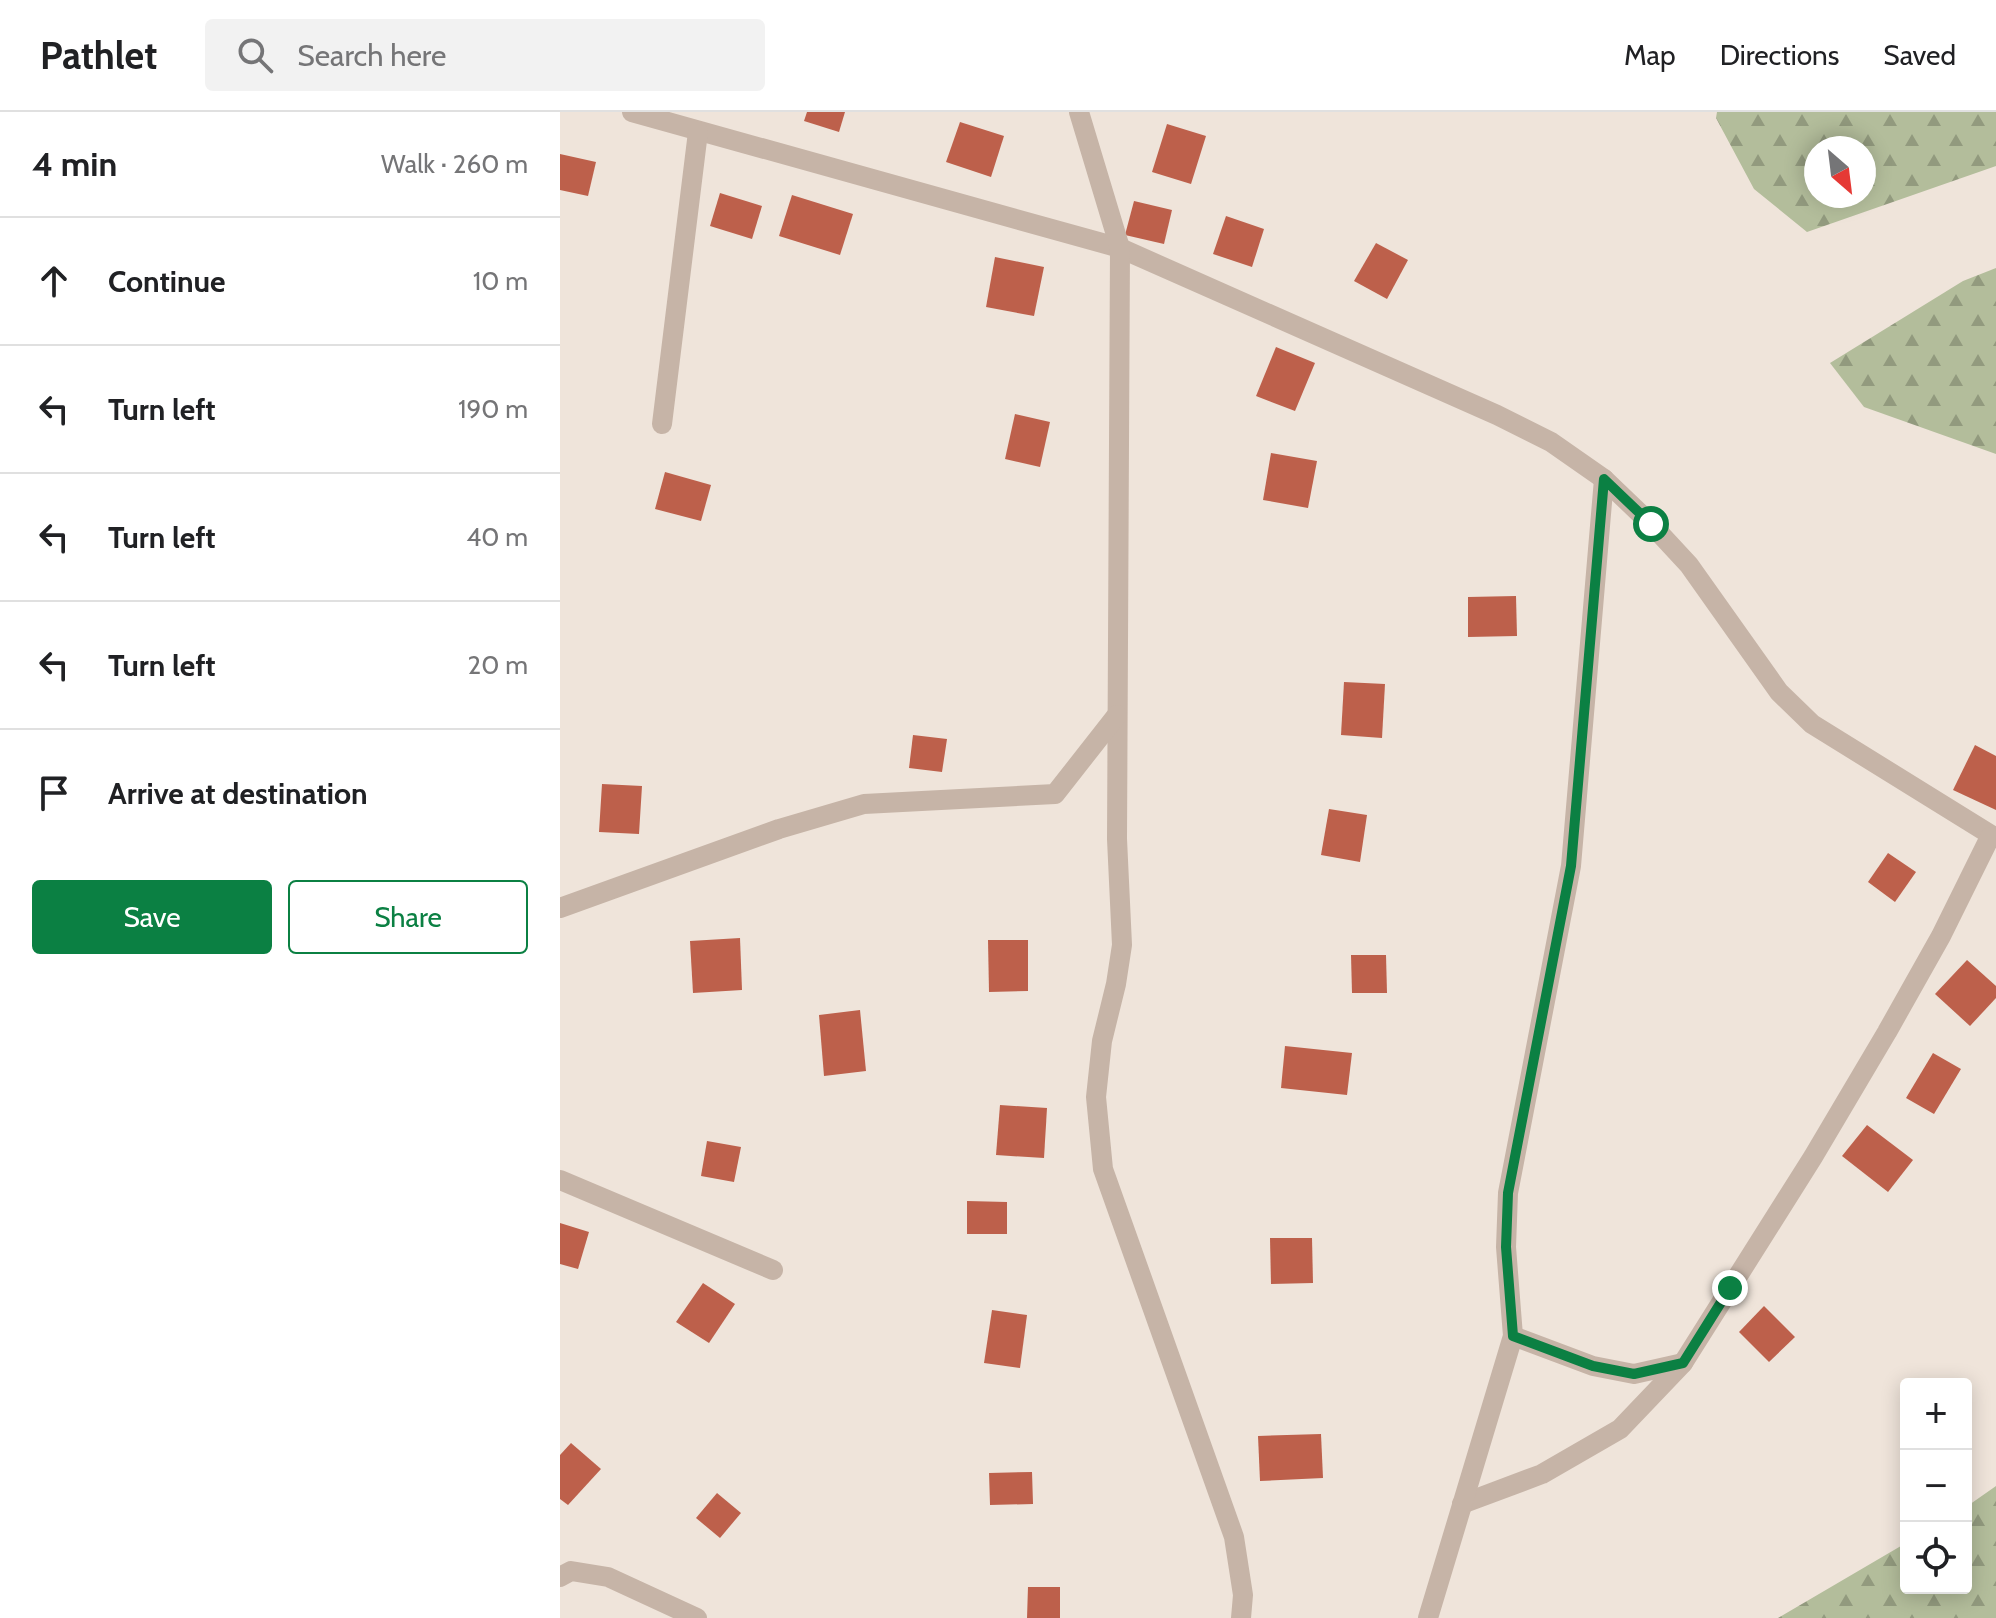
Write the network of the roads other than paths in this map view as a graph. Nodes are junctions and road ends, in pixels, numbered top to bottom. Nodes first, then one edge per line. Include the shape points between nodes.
1 (632, 112) edge
2 (1079, 112) edge
3 (698, 132) junction
4 (1120, 248) junction
5 (662, 424) dead end
6 (1604, 479) junction
7 (1117, 715) junction
8 (1993, 837) edge
9 (560, 908) edge
10 (560, 1180) edge
11 (773, 1270) dead end
12 (1513, 1336) junction
13 (1683, 1363) junction
14 (1462, 1504) junction
15 (560, 1577) edge
16 (697, 1618) edge
17 (1241, 1618) edge
18 (1428, 1618) edge

1 - 3 street
2 - 4 street
3 - 4 street
3 - 5 street
4 - 6 street via 1497,415 1551,442
4 - 7 street
6 - 8 street via 1689,565 1779,692 1812,724
6 - 12 street via 1571,866 1508,1193
7 - 9 street via 1055,794 864,804
7 - 17 street via 1122,945 1096,1097 1103,1169 1234,1537
8 - 13 street via 1887,1032
10 - 11 street
12 - 13 street via 1593,1366 1634,1374
12 - 14 street
13 - 14 street via 1620,1429 1542,1474
14 - 18 street
15 - 16 street via 571,1571 608,1577

